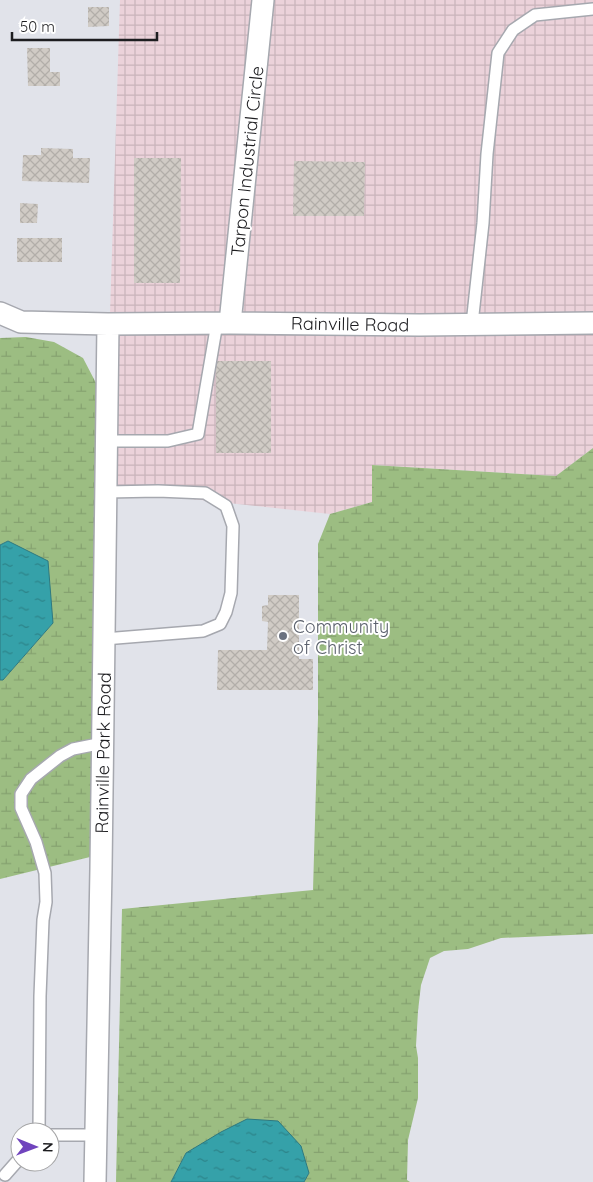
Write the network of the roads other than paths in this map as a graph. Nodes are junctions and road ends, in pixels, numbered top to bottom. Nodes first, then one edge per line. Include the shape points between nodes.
1 (263, 0) edge
2 (593, 9) edge
3 (0, 313) edge
4 (224, 323) junction
5 (593, 323) edge
6 (108, 324) junction
7 (472, 324) junction
8 (106, 441) junction
9 (106, 492) junction
10 (104, 639) junction
11 (103, 743) junction
12 (39, 1122) edge
13 (60, 1135) edge
14 (96, 1135) junction
15 (10, 1170) edge
16 (6, 1175) dead end
17 (95, 1182) edge

1 - 4 street, Tarpon Industrial Circle
2 - 7 lane via 535,15 513,30 498,53
3 - 6 street, Rainville Road via 21,322
4 - 6 street, Rainville Road
4 - 7 street, Rainville Road
4 - 8 lane via 198,434 168,441
5 - 7 street, Rainville Road
6 - 8 street, Rainville Park Road
8 - 9 street, Rainville Park Road
9 - 10 street, Rainville Park Road
9 - 10 lane via 205,493 226,506 232,526 231,593 220,624 203,631
10 - 11 street, Rainville Park Road
11 - 12 lane via 72,749 60,756 31,779 21,794 21,808 45,873
11 - 14 street, Rainville Park Road
13 - 14 lane
14 - 17 street, Rainville Park Road
15 - 16 lane

